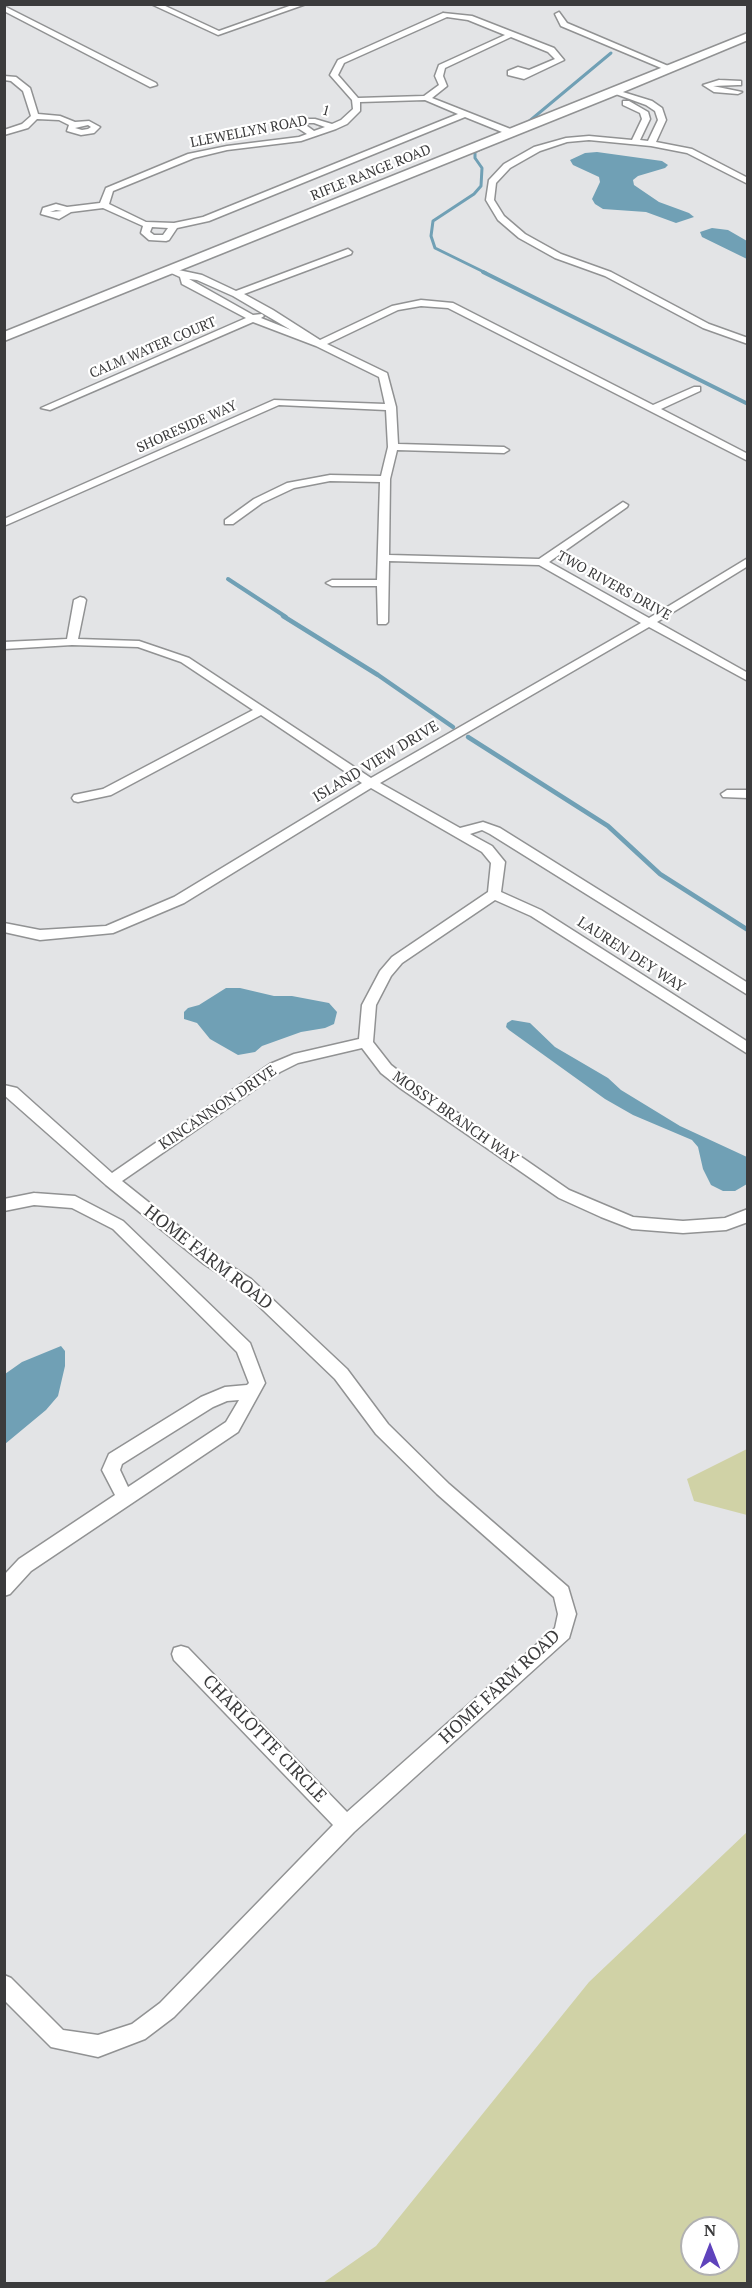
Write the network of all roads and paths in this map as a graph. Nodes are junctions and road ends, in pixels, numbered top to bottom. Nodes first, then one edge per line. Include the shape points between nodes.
1 (154, 4) edge
2 (303, 4) edge
3 (4, 8) edge
4 (559, 14) dead end
5 (510, 35) junction
6 (747, 36) edge
7 (669, 68) junction
8 (530, 72) dead end
9 (4, 78) edge
10 (747, 78) edge
11 (153, 85) dead end
12 (611, 93) junction
13 (426, 98) junction
14 (747, 98) edge
15 (356, 100) junction
16 (465, 114) junction
17 (35, 116) junction
18 (74, 124) dead end
19 (333, 127) junction
20 (510, 132) junction
21 (4, 133) edge
22 (313, 134) junction
23 (635, 142) junction
24 (651, 144) junction
25 (747, 182) edge
26 (104, 206) junction
27 (66, 210) dead end
28 (348, 252) dead end
29 (172, 270) junction
30 (184, 276) junction
31 (236, 294) junction
32 (270, 312) junction
33 (254, 319) junction
34 (4, 338) edge
35 (747, 341) edge
36 (319, 344) junction
37 (697, 389) dead end
38 (391, 407) junction
39 (46, 408) dead end
40 (652, 410) junction
41 (393, 447) junction
42 (504, 450) dead end
43 (747, 458) edge
44 (385, 479) junction
45 (623, 505) dead end
46 (229, 522) dead end
47 (4, 523) edge
48 (383, 558) junction
49 (747, 561) edge
50 (541, 562) junction
51 (332, 583) dead end
52 (384, 584) junction
53 (80, 600) dead end
54 (382, 622) dead end
55 (648, 623) junction
56 (72, 642) junction
57 (4, 646) edge
58 (747, 678) edge
59 (262, 710) junction
60 (371, 783) junction
61 (727, 794) dead end
62 (747, 794) edge
63 (78, 798) dead end
64 (460, 832) junction
65 (494, 894) junction
66 (4, 927) edge
67 (747, 990) edge
68 (366, 1041) junction
69 (747, 1049) edge
70 (4, 1090) edge
71 (111, 1181) junction
72 (4, 1205) edge
73 (747, 1215) edge
74 (252, 1392) junction
75 (126, 1499) junction
76 (4, 1588) edge
77 (181, 1654) dead end
78 (347, 1825) junction
79 (4, 1985) edge

1 - 2 street via 212,32 227,32
3 - 11 street
4 - 7 street via 564,24
5 - 8 street via 551,50 560,60
5 - 13 street via 442,67 439,76 443,86
5 - 15 street via 469,18 446,15 341,62 334,75
6 - 7 main road, RIFLE RANGE ROAD
7 - 12 main road, RIFLE RANGE ROAD
9 - 17 street via 27,90
10 - 14 street via 738,88
12 - 20 main road, RIFLE RANGE ROAD
12 - 23 street via 644,111 646,119
12 - 24 street via 649,103 660,110 662,120
13 - 15 street
13 - 16 street
15 - 19 street, LLEWELLYN ROAD via 357,110
16 - 20 street
16 - 26 street via 206,219 174,226 166,238 152,238 146,233 148,225
17 - 18 street via 60,118
17 - 21 street via 25,126
19 - 22 street, LLEWELLYN ROAD
19 - 22 street, 1 via 315,121 301,121 297,125
20 - 29 main road, RIFLE RANGE ROAD
22 - 26 street, LLEWELLYN ROAD via 280,143 191,156 109,190
23 - 24 street
23 - 35 street via 589,138 537,149 507,166 492,183 490,200 501,218 515,230 558,256 608,274 706,326
24 - 25 street via 689,151
26 - 27 street
28 - 31 street
29 - 30 street
29 - 34 main road, RIFLE RANGE ROAD
30 - 31 street via 199,277
30 - 33 street via 185,282
31 - 32 street
32 - 33 street, CALM WATER COURT
32 - 36 street
33 - 36 street
33 - 39 street, CALM WATER COURT
36 - 38 street via 384,375
36 - 40 street via 395,308 421,303 450,305
37 - 40 street
38 - 41 street
38 - 47 street, SHORESIDE WAY via 278,402
40 - 43 street
41 - 42 street
41 - 44 street
44 - 46 street via 330,478 291,485 258,501
44 - 48 street
45 - 50 street
48 - 50 street, TWO RIVERS DRIVE
48 - 52 street
49 - 55 street, ISLAND VIEW DRIVE
50 - 55 street, TWO RIVERS DRIVE
51 - 52 street
52 - 54 street
53 - 56 street
55 - 58 street, TWO RIVERS DRIVE
55 - 60 street, ISLAND VIEW DRIVE
56 - 57 street
56 - 59 street via 139,644 185,660
59 - 60 street
59 - 63 street via 107,792
60 - 64 street
60 - 66 street, ISLAND VIEW DRIVE via 179,900 108,930 40,935
61 - 62 street
64 - 65 street via 487,849 498,862
64 - 67 street via 483,826 495,831
65 - 68 street via 397,960 369,1005
65 - 69 street, LAUREN DEY WAY via 536,913
68 - 71 street, KINCANNON DRIVE via 294,1059 275,1068
68 - 73 street, MOSSY BRANCH WAY via 386,1069 405,1084 564,1194 632,1222 682,1227 726,1224
70 - 71 street, HOME FARM ROAD via 12,1092
71 - 78 street, HOME FARM ROAD via 245,1283 342,1374 382,1429 435,1481 562,1593 567,1614 563,1632
72 - 74 street via 34,1199 75,1202 118,1225 244,1348 257,1383
74 - 75 street via 232,1427
74 - 75 street via 225,1394 207,1402 115,1459 111,1470
75 - 76 street via 25,1564
77 - 78 street, CHARLOTTE CIRCLE
78 - 79 street, HOME FARM ROAD via 167,2010 138,2032 98,2046 58,2040

